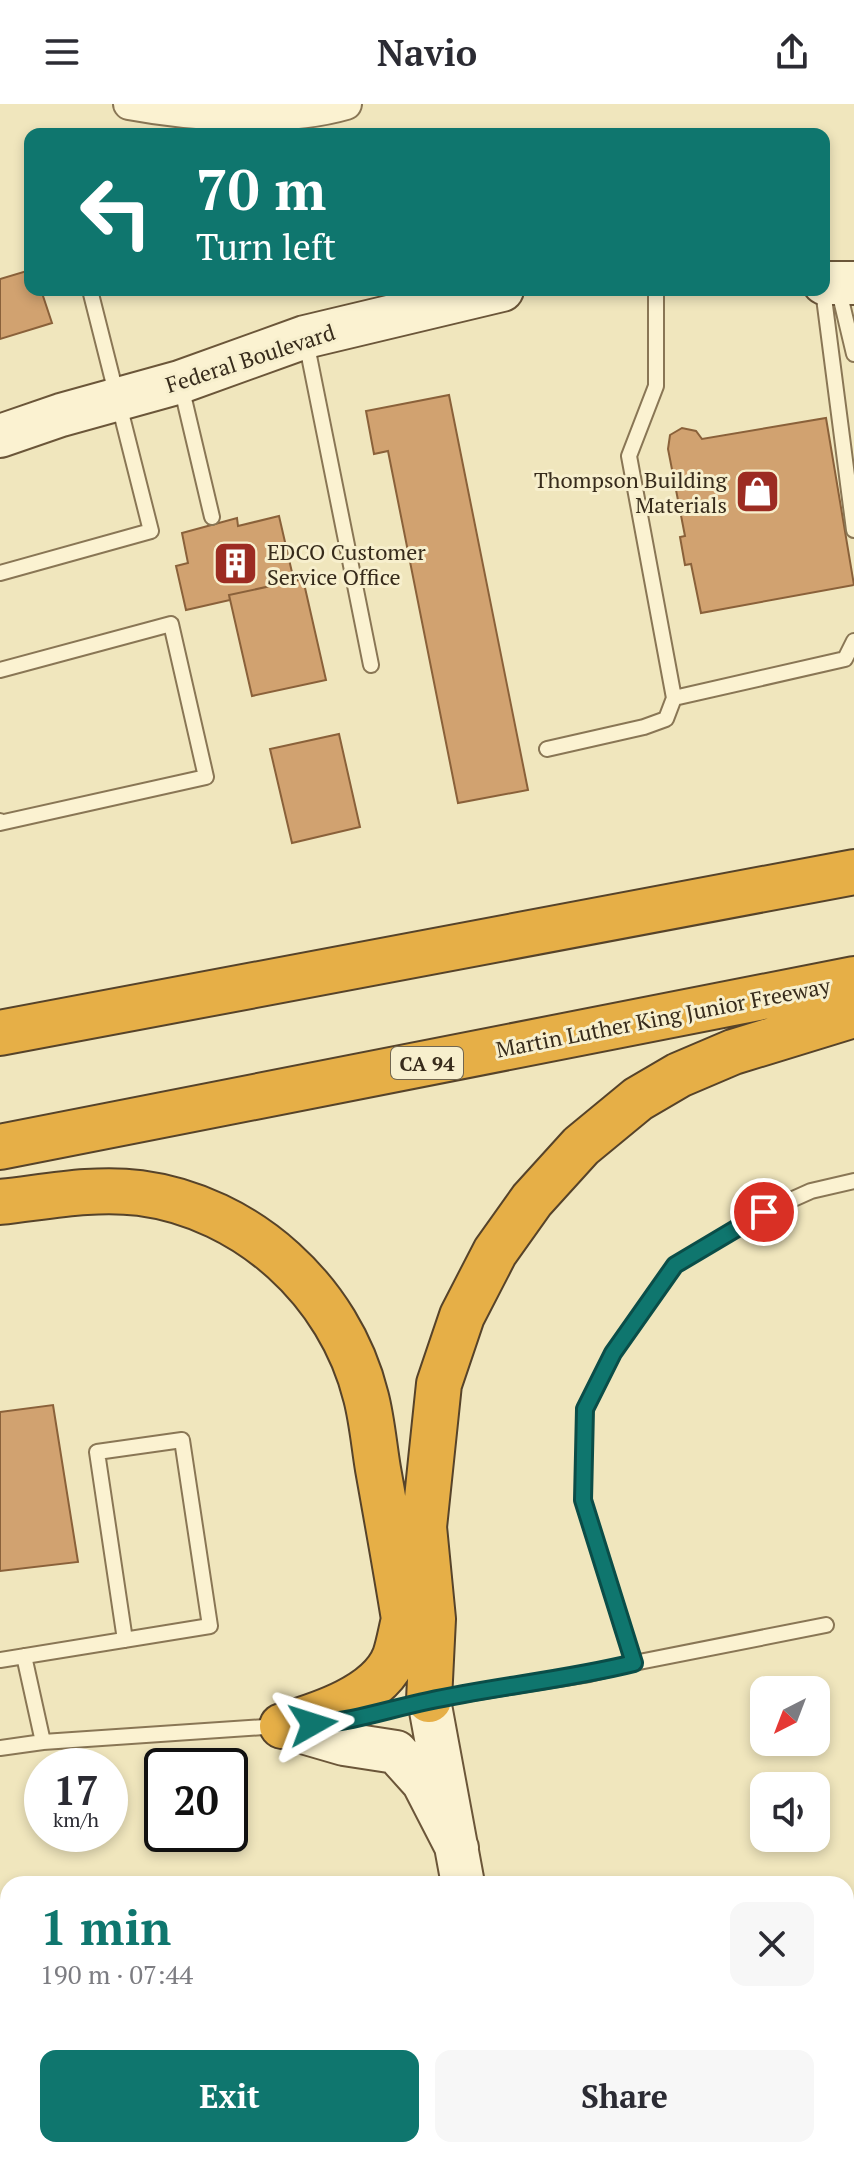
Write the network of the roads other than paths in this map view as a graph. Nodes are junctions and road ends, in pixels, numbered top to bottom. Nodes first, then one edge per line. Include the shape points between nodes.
1 (129, 104) edge
2 (346, 104) edge
3 (835, 285) edge
4 (92, 296) edge
5 (477, 296) edge
6 (656, 296) edge
7 (305, 337) junction
8 (854, 354) edge
9 (180, 382) junction
10 (120, 399) junction
11 (0, 436) edge
12 (212, 517) dead end
13 (854, 530) edge
14 (0, 573) edge
15 (854, 641) edge
16 (371, 665) dead end
17 (0, 670) edge
18 (674, 698) junction
19 (547, 749) dead end
20 (0, 821) edge
21 (854, 872) edge
22 (854, 979) edge
23 (854, 1015) edge
24 (0, 1033) edge
25 (0, 1147) edge
26 (854, 1181) edge
27 (0, 1202) edge
28 (404, 1619) junction
29 (826, 1625) dead end
30 (125, 1640) junction
31 (24, 1656) junction
32 (0, 1660) edge
33 (634, 1663) junction
34 (429, 1700) junction
35 (282, 1726) junction
36 (43, 1742) junction
37 (0, 1748) edge
38 (460, 1866) edge

1 - 2 street via 246,116
3 - 8 lane
3 - 13 lane
4 - 10 lane
5 - 7 main road, Federal Boulevard
6 - 18 lane via 656,386 629,456
7 - 9 main road, Federal Boulevard
7 - 16 lane
9 - 10 main road, Federal Boulevard
9 - 12 lane
10 - 11 main road, Federal Boulevard
10 - 14 lane via 151,531
15 - 18 lane via 845,659
17 - 20 lane via 171,624 206,777
18 - 19 lane via 666,719
21 - 24 highway
22 - 25 highway, Martin Luther King Junior Freeway / CA 94
23 - 34 highway via 733,1052 638,1099 581,1146 532,1200 495,1252 462,1316 439,1384 424,1527 433,1619
26 - 33 lane via 811,1191 764,1212 675,1265 613,1353 585,1409 583,1500
27 - 28 highway via 86,1192 139,1193 193,1205 251,1233 289,1265 323,1303 366,1395
28 - 34 highway
28 - 35 highway via 394,1658 379,1678 346,1703
29 - 33 lane
30 - 30 lane via 97,1452 182,1440 210,1626
30 - 31 lane
31 - 32 lane
31 - 36 lane
33 - 34 lane
34 - 35 lane via 345,1722
34 - 38 main road
35 - 36 lane
35 - 38 main road via 396,1752 423,1782
36 - 37 lane

